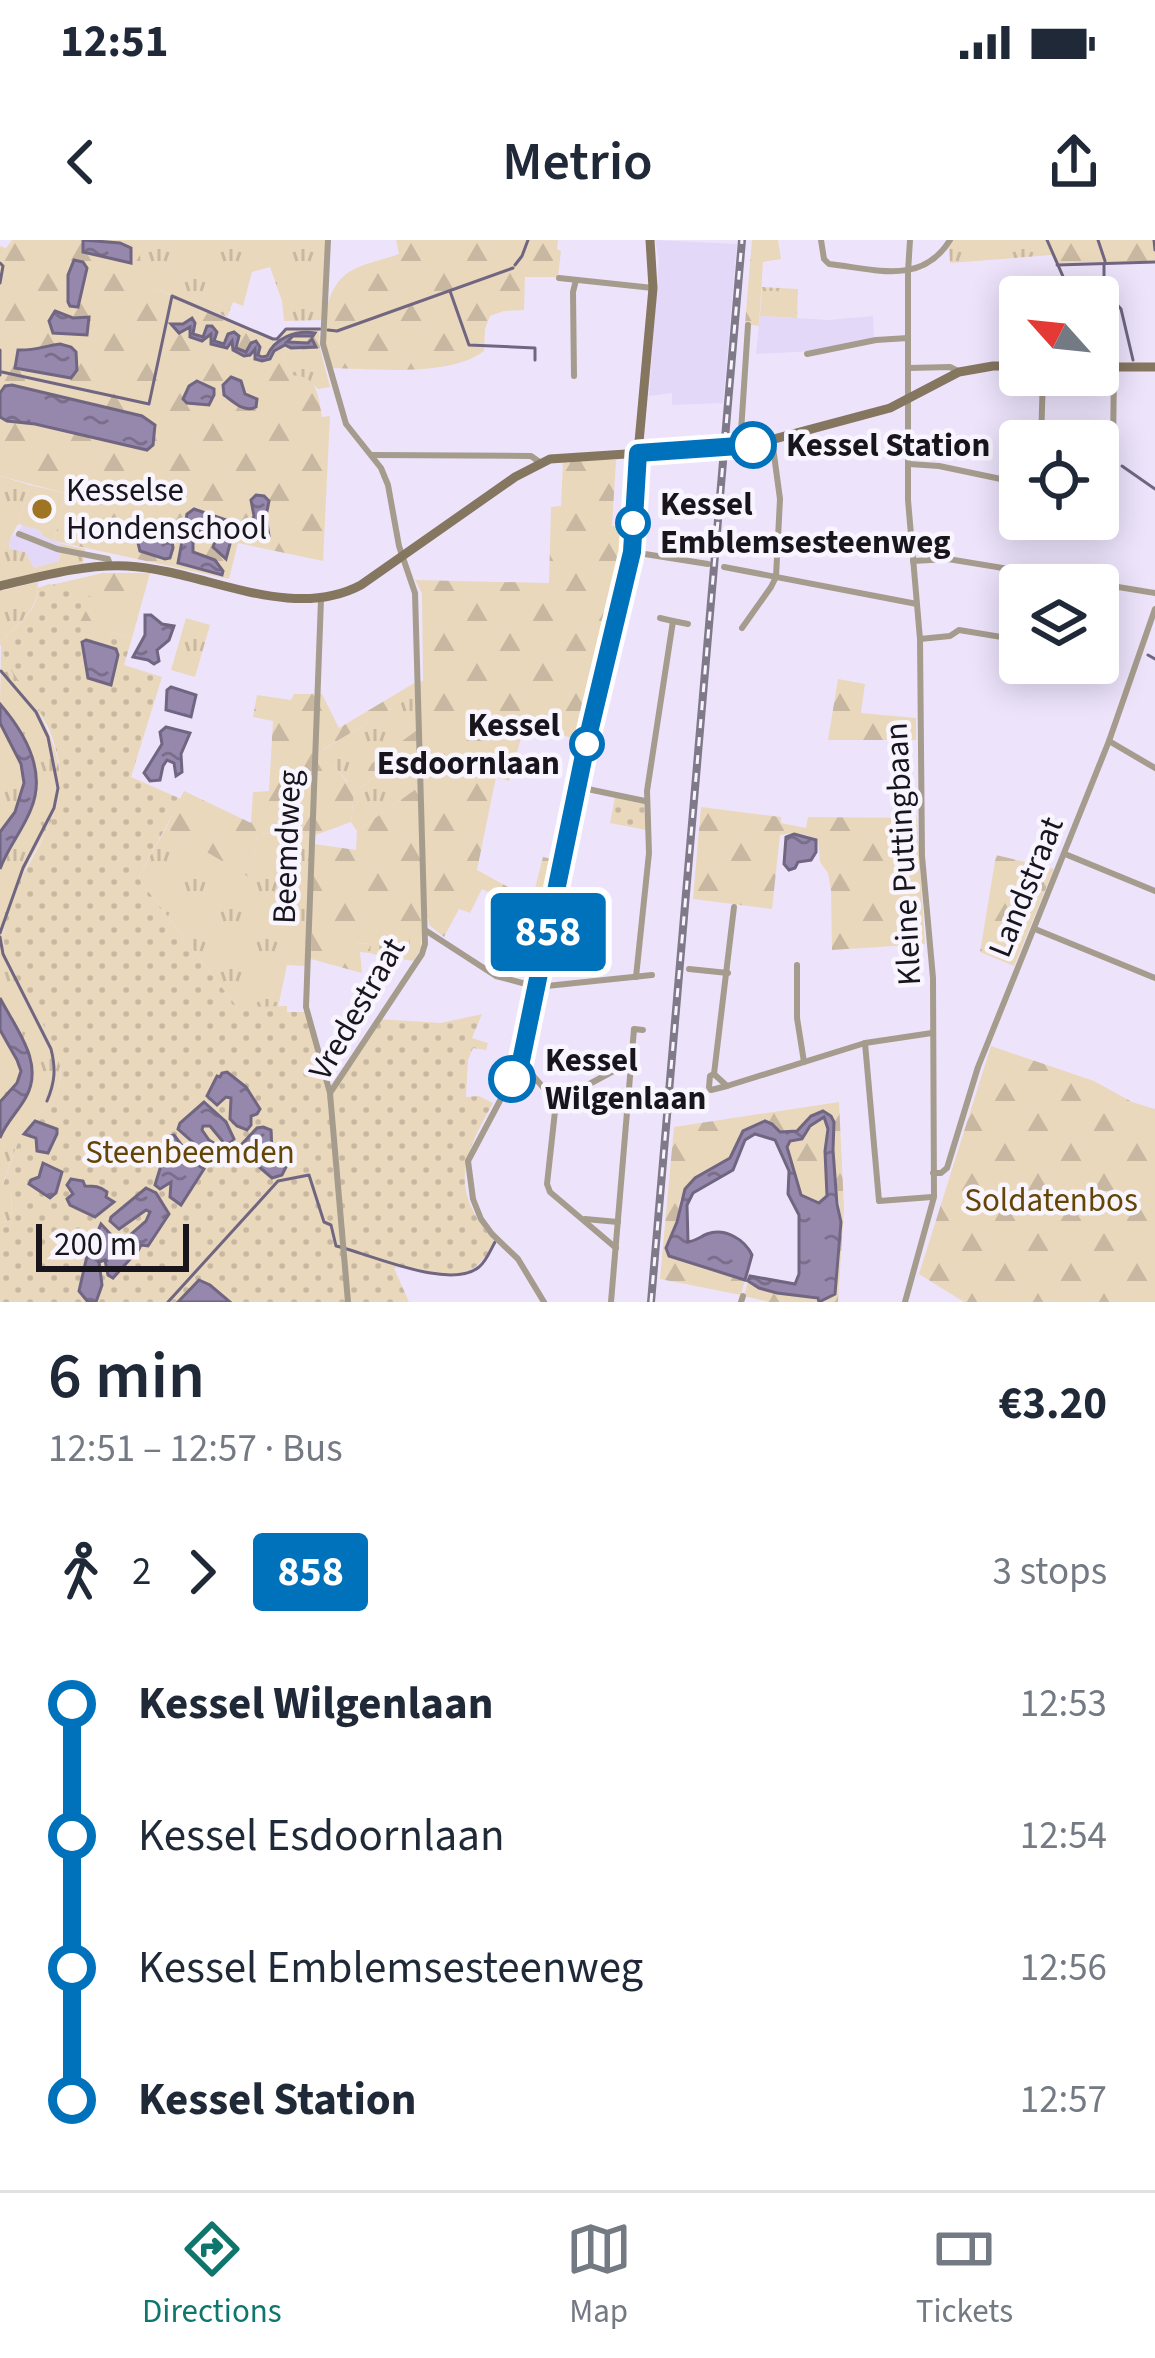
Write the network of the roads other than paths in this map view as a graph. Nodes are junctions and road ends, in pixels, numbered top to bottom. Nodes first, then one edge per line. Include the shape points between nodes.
1 (328, 240) edge
2 (650, 240) edge
3 (821, 240) edge
4 (910, 240) edge
5 (950, 240) edge
6 (908, 272) junction
7 (559, 278) dead end
8 (576, 280) junction
9 (653, 288) junction
10 (748, 325) dead end
11 (908, 338) junction
12 (807, 354) dead end
13 (999, 366) edge
14 (1119, 367) edge
15 (1155, 367) edge
16 (909, 368) junction
17 (959, 372) junction
18 (574, 376) dead end
19 (909, 401) junction
20 (772, 440) junction
21 (740, 447) junction
22 (638, 453) junction
23 (373, 455) junction
24 (541, 463) junction
25 (909, 464) junction
26 (999, 479) edge
27 (19, 533) dead end
28 (632, 552) junction
29 (402, 556) junction
30 (87, 561) junction
31 (913, 561) junction
32 (708, 564) dead end
33 (724, 567) dead end
34 (776, 577) junction
35 (0, 586) edge
36 (1155, 592) edge
37 (321, 599) junction
38 (917, 604) junction
39 (1155, 609) edge
40 (660, 618) dead end
41 (673, 621) junction
42 (688, 624) dead end
43 (742, 628) dead end
44 (999, 637) edge
45 (920, 639) junction
46 (1109, 741) junction
47 (1155, 768) edge
48 (578, 787) junction
49 (646, 801) junction
50 (1065, 854) junction
51 (1155, 891) edge
52 (734, 908) dead end
53 (1035, 929) junction
54 (425, 935) junction
55 (796, 965) dead end
56 (689, 969) dead end
57 (728, 973) junction
58 (652, 975) dead end
59 (636, 977) junction
60 (1155, 978) edge
61 (537, 987) junction
62 (643, 1030) dead end
63 (934, 1033) junction
64 (865, 1043) junction
65 (521, 1061) junction
66 (632, 1061) junction
67 (804, 1062) junction
68 (619, 1069) junction
69 (714, 1074) junction
70 (631, 1076) junction
71 (727, 1086) junction
72 (330, 1093) junction
73 (556, 1102) junction
74 (934, 1173) junction
75 (934, 1197) junction
76 (581, 1219) junction
77 (618, 1222) junction
78 (616, 1248) junction
79 (348, 1302) edge
80 (544, 1302) edge
81 (611, 1302) edge
82 (905, 1302) edge

1 - 23 street, Vredestraat via 323,344 346,424
2 - 9 street
3 - 6 street via 829,264
4 - 6 street, Kleine Puttingbaan
5 - 6 street via 932,263
6 - 11 street, Kleine Puttingbaan
7 - 8 street
8 - 9 street
8 - 18 street
9 - 22 street
10 - 21 street
11 - 12 street
11 - 16 street, Kleine Puttingbaan
13 - 17 street
14 - 15 street
16 - 17 street
16 - 19 street, Kleine Puttingbaan
17 - 19 street
19 - 20 street
19 - 25 street, Kleine Puttingbaan
20 - 21 street
20 - 34 street via 780,500
21 - 22 street
22 - 24 street
22 - 28 street
23 - 24 street via 531,456
23 - 29 street, Vredestraat via 388,484
24 - 29 street
25 - 26 street
25 - 31 street, Kleine Puttingbaan
27 - 30 street
28 - 32 street
28 - 48 street
29 - 37 street via 362,585
29 - 54 street, Vredestraat via 416,593
30 - 35 street
30 - 37 street
31 - 36 street via 949,559
31 - 38 street, Kleine Puttingbaan
33 - 34 street
34 - 38 street
34 - 43 street
37 - 72 street, Beemdweg via 307,1007
38 - 45 street, Kleine Puttingbaan
39 - 46 street, Landstraat
40 - 41 street
41 - 42 street
41 - 49 street
44 - 45 street via 959,630
45 - 63 street, Kleine Puttingbaan
46 - 47 street
46 - 50 street, Landstraat
48 - 49 street
48 - 61 street
49 - 59 street
50 - 51 street
50 - 53 street, Landstraat
52 - 57 street
53 - 60 street
53 - 74 street, Landstraat via 947,1168
54 - 61 street, Vredestraat via 496,976
54 - 72 street, Vredestraat via 422,954
55 - 67 street
56 - 57 street
57 - 69 street
58 - 59 street
59 - 61 street
61 - 65 street
62 - 66 street via 634,1030
63 - 64 street
63 - 74 street, Kleine Puttingbaan
64 - 67 street
64 - 75 street via 879,1201
65 - 73 street
65 - 80 street via 468,1161 476,1208
66 - 68 street
66 - 70 street
67 - 71 street
68 - 70 street
68 - 73 street
69 - 71 street
69 - 71 street via 709,1089
70 - 77 street
72 - 79 street, Vredestraat
73 - 76 street via 547,1184
74 - 75 street, Kleine Puttingbaan
75 - 82 street, Kleine Puttingbaan
76 - 77 street
76 - 78 street
77 - 78 street
78 - 81 street

